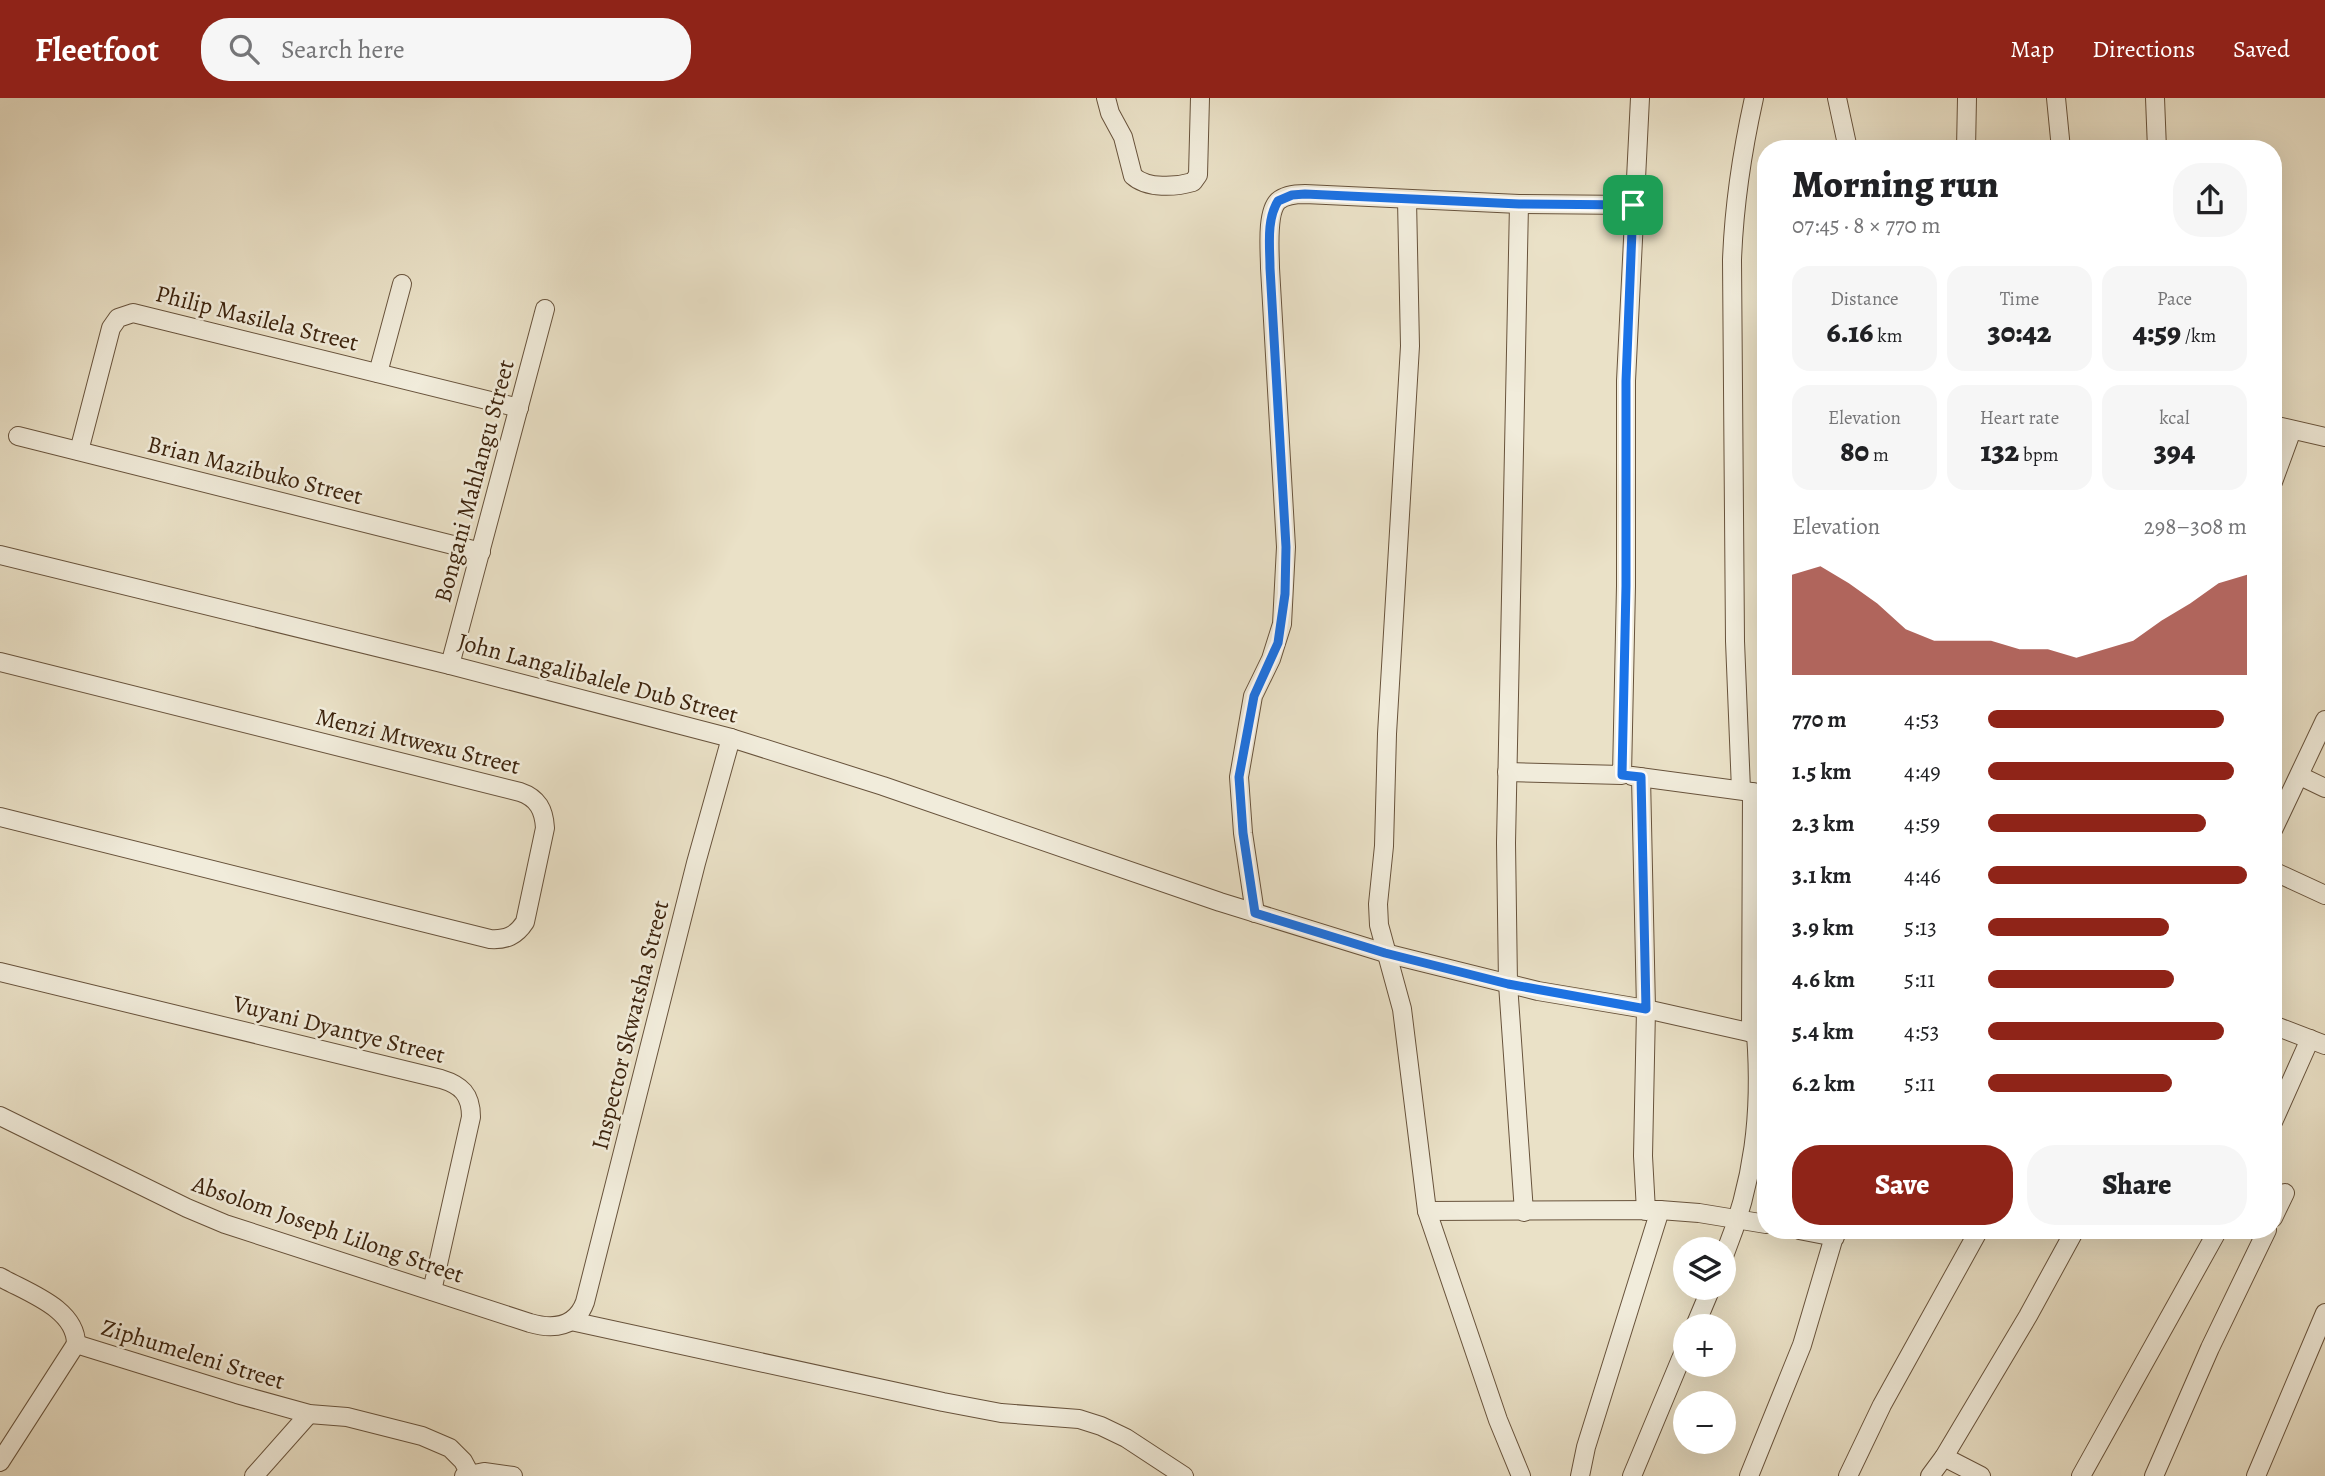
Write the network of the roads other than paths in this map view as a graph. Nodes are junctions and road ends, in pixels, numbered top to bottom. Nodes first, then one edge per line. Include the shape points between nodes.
1 (1106, 98) edge
2 (1200, 98) edge
3 (1640, 98) edge
4 (1754, 98) edge
5 (1838, 98) edge
6 (1967, 98) edge
7 (2056, 98) edge
8 (2155, 98) edge
9 (1846, 140) edge
10 (1966, 140) edge
11 (2060, 140) edge
12 (2157, 140) edge
13 (1407, 200) junction
14 (1519, 204) junction
15 (1633, 205) junction
16 (402, 284) dead end
17 (545, 309) dead end
18 (378, 373) junction
19 (519, 408) junction
20 (2282, 427) edge
21 (2292, 430) junction
22 (18, 436) dead end
23 (2325, 437) edge
24 (79, 451) junction
25 (2282, 457) edge
26 (481, 552) junction
27 (0, 555) edge
28 (0, 662) edge
29 (450, 665) junction
30 (2325, 720) edge
31 (731, 738) junction
32 (1507, 772) junction
33 (1622, 775) junction
34 (2300, 776) junction
35 (1641, 777) junction
36 (2325, 788) edge
37 (1753, 792) edge
38 (2282, 812) edge
39 (0, 817) edge
40 (2282, 875) edge
41 (2325, 895) edge
42 (1255, 913) junction
43 (1385, 953) junction
44 (0, 972) edge
45 (1508, 984) junction
46 (1757, 986) edge
47 (1646, 1009) junction
48 (2282, 1028) edge
49 (1757, 1034) edge
50 (2318, 1042) edge
51 (2282, 1106) edge
52 (0, 1116) edge
53 (1757, 1116) edge
54 (2285, 1193) dead end
55 (2282, 1199) edge
56 (1427, 1211) junction
57 (1653, 1211) junction
58 (1524, 1212) junction
59 (1739, 1219) junction
60 (1757, 1222) edge
61 (1732, 1237) edge
62 (1834, 1239) edge
63 (1974, 1239) edge
64 (2070, 1239) edge
65 (2213, 1239) edge
66 (2263, 1239) edge
67 (0, 1277) edge
68 (432, 1291) junction
69 (2325, 1313) edge
70 (571, 1321) junction
71 (76, 1344) junction
72 (1673, 1377) edge
73 (309, 1414) junction
74 (1944, 1457) junction
75 (0, 1462) edge
76 (467, 1475) edge
77 (254, 1476) edge
78 (513, 1476) edge
79 (1184, 1476) edge
80 (1521, 1476) edge
81 (1580, 1476) edge
82 (1632, 1476) edge
83 (1749, 1476) edge
84 (1848, 1476) edge
85 (1930, 1476) edge
86 (1981, 1476) edge
87 (2081, 1476) edge
88 (2154, 1476) edge
89 (2256, 1476) edge

1 - 2 street via 1124,136 1133,176 1143,183 1164,185 1193,182 1198,175
3 - 15 street
4 - 37 street via 1734,208 1732,260 1735,641
5 - 9 street
6 - 10 street
7 - 11 street
8 - 12 street
13 - 14 street
13 - 42 street via 1292,195 1278,201 1271,217 1286,558 1282,624 1254,696 1239,777
13 - 43 street via 1410,346 1378,904
14 - 15 street
14 - 32 street
15 - 33 street via 1626,381
16 - 18 street
17 - 19 street, Bongani Mahlangu Street
18 - 19 street, Philip Masilela Street
18 - 24 street, Philip Masilela Street via 144,314 125,315 111,328
19 - 26 street, Bongani Mahlangu Street
20 - 21 street
21 - 23 street
21 - 25 street
22 - 24 street, Brian Mazibuko Street
24 - 26 street, Brian Mazibuko Street
26 - 29 street, Bongani Mahlangu Street
27 - 29 street, John Langalibalele Dub Street
28 - 39 street, Menzi Mtwexu Street via 520,792 536,800 545,828 525,922 517,933 489,939
29 - 31 street, John Langalibalele Dub Street
30 - 34 street
31 - 42 street, John Langalibalele Dub Street
31 - 70 street, Inspector Skwatsha Street via 585,1302
32 - 33 street
32 - 45 street
33 - 35 street
34 - 36 street
34 - 38 street
35 - 37 street
35 - 47 street
37 - 46 street
40 - 41 street
42 - 43 street, John Langalibalele Dub Street
43 - 45 street, John Langalibalele Dub Street
43 - 56 street via 1402,1009
44 - 68 street, Vuyani Dyantye Street via 461,1087 470,1100 471,1117
45 - 47 street, John Langalibalele Dub Street
45 - 58 street
47 - 49 street, John Langalibalele Dub Street
47 - 57 street via 1643,1156
48 - 50 street
50 - 51 street
52 - 68 street, Absolom Joseph Lilong Street via 203,1216
53 - 59 street
54 - 55 street
56 - 58 street
56 - 80 street
57 - 58 street
57 - 59 street
57 - 81 street
59 - 60 street
59 - 61 street
62 - 83 street via 1802,1345
63 - 84 street
64 - 74 street
65 - 87 street
66 - 88 street
67 - 71 street via 65,1316 76,1334
68 - 70 street, Absolom Joseph Lilong Street via 542,1326
69 - 89 street
70 - 79 street, Absolom Joseph Lilong Street via 943,1402 1001,1413 1079,1419 1126,1438
71 - 73 street, Ziphumeleni Street
71 - 75 street, Ziphumeleni Street
72 - 82 street
73 - 76 street, Ziphumeleni Street via 346,1417 422,1436 450,1447 463,1461
73 - 77 street
74 - 85 street
74 - 86 street
76 - 78 street

